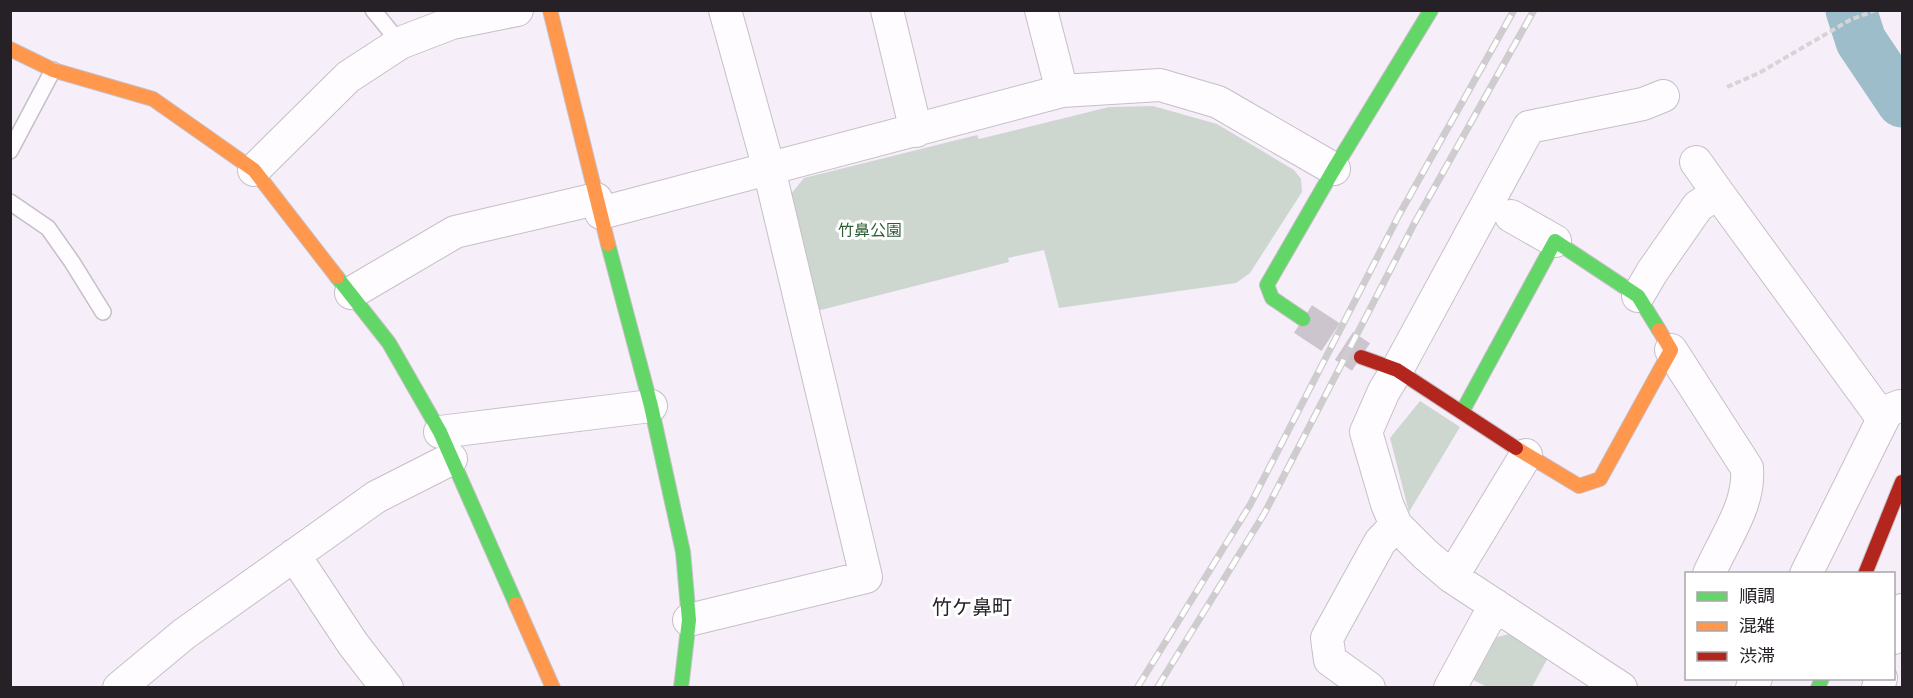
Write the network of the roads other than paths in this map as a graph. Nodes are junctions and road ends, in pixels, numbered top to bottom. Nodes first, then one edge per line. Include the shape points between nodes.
1 (373, 10) edge
2 (517, 10) edge
3 (550, 10) edge
4 (725, 10) edge
5 (887, 10) edge
6 (1041, 10) edge
7 (1428, 11) edge
8 (400, 43) junction
9 (10, 49) edge
10 (53, 70) junction
11 (1062, 91) junction
12 (1663, 96) dead end
13 (916, 131) junction
14 (10, 151) edge
15 (1696, 162) dead end
16 (769, 169) junction
17 (1334, 169) junction
18 (254, 170) junction
19 (1718, 193) junction
20 (10, 202) edge
21 (598, 206) junction
22 (1511, 216) dead end
23 (1554, 241) junction
24 (351, 293) junction
25 (1638, 296) junction
26 (103, 312) dead end
27 (1303, 318) tunnel mouth
28 (1671, 350) junction
29 (1361, 357) tunnel mouth
30 (1397, 370) junction
31 (651, 406) junction
32 (1462, 412) junction
33 (1893, 413) edge
34 (446, 445) junction
35 (1526, 455) junction
36 (1902, 482) edge
37 (1396, 525) junction
38 (294, 555) junction
39 (1710, 572) edge
40 (1807, 572) edge
41 (1865, 572) edge
42 (1452, 577) junction
43 (1495, 605) junction
44 (689, 620) junction
45 (1616, 686) edge
46 (119, 687) edge
47 (387, 687) edge
48 (552, 687) edge
49 (681, 687) edge
50 (1369, 687) edge
51 (1450, 687) edge

1 - 8 lane
2 - 8 street via 452,23
3 - 21 street
4 - 16 street
5 - 13 street
6 - 11 street
7 - 17 street
8 - 18 street via 348,77
9 - 10 street
10 - 14 lane
10 - 18 street via 153,99
11 - 13 street
11 - 17 street via 1160,85 1218,102
12 - 30 street via 1643,104 1529,127
13 - 16 street
15 - 19 street
16 - 21 street
16 - 44 street via 866,577
17 - 27 street via 1267,285 1272,298
18 - 24 street
19 - 25 street via 1698,206
19 - 33 street
20 - 26 lane via 48,228
21 - 24 street via 455,232
21 - 31 street
22 - 23 street
23 - 25 street
23 - 32 street
24 - 34 street via 389,343
25 - 28 street
28 - 35 street via 1600,479 1579,486
28 - 39 street via 1747,468 1744,500
29 - 30 street
30 - 32 street
30 - 37 street via 1366,432
31 - 34 street
31 - 44 street via 683,552
32 - 35 street
33 - 40 street
34 - 38 street
34 - 48 street
35 - 42 street
36 - 41 street
37 - 42 street
37 - 50 street via 1380,542 1327,638 1330,660
38 - 46 street via 183,634
38 - 47 street via 353,644
42 - 43 street
43 - 45 street
43 - 51 street
44 - 49 street

